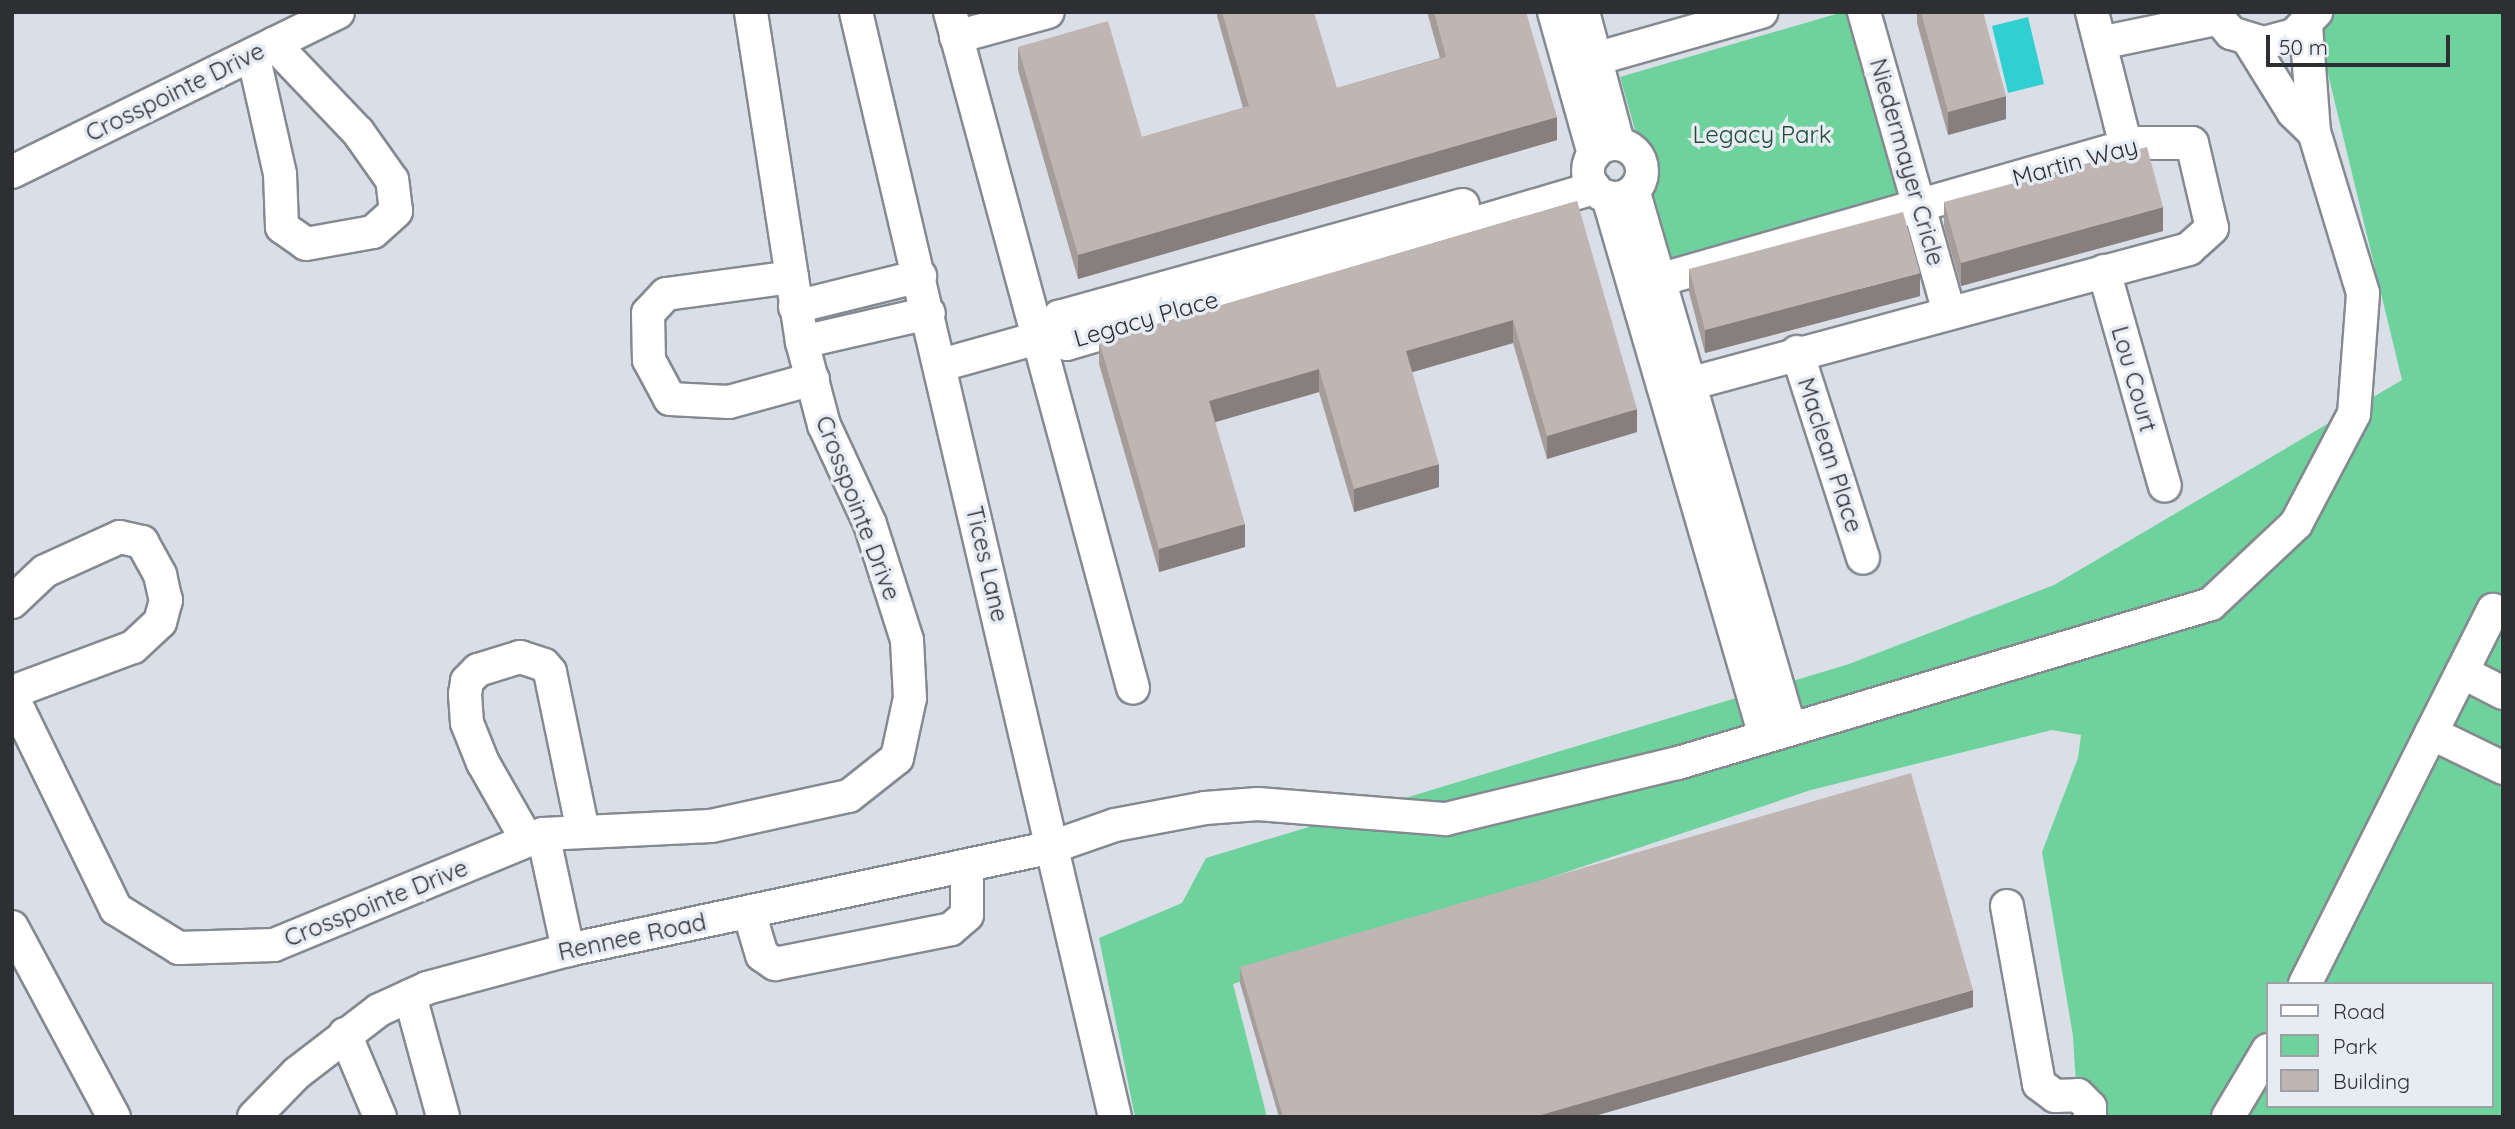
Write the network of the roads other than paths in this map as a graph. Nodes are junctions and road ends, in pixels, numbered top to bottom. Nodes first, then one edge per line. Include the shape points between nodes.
1 (338, 12) edge
2 (751, 12) edge
3 (856, 12) edge
4 (1048, 12) edge
5 (1553, 12) edge
6 (1583, 12) edge
7 (1864, 12) edge
8 (1748, 14) edge
9 (2215, 16) edge
10 (2311, 19) edge
11 (2095, 20) edge
12 (953, 25) edge
13 (276, 36) edge
14 (2249, 41) junction
15 (1595, 59) junction
16 (2314, 132) junction
17 (2126, 146) junction
18 (12, 172) edge
19 (1606, 174) junction
20 (1920, 205) junction
21 (2104, 271) junction
22 (920, 276) junction
23 (1659, 280) junction
24 (793, 292) junction
25 (1949, 312) junction
26 (929, 313) junction
27 (1042, 337) junction
28 (802, 342) junction
29 (1797, 352) junction
30 (941, 365) junction
31 (813, 379) junction
32 (1689, 384) junction
33 (1687, 423) junction
34 (2165, 486) dead end
35 (1863, 558) dead end
36 (12, 602) edge
37 (2493, 610) dead end
38 (2462, 672) junction
39 (1133, 688) dead end
40 (2503, 693) edge
41 (12, 694) edge
42 (1778, 733) junction
43 (2431, 733) junction
44 (2503, 768) edge
45 (583, 832) junction
46 (535, 837) junction
47 (1052, 847) junction
48 (967, 866) junction
49 (2007, 906) dead end
50 (750, 912) junction
51 (12, 927) edge
52 (568, 950) junction
53 (2306, 982) edge
54 (410, 996) junction
55 (345, 1034) junction
56 (2266, 1053) edge
57 (114, 1117) edge
58 (254, 1117) edge
59 (380, 1117) edge
60 (443, 1117) edge
61 (1115, 1117) edge
62 (2090, 1117) edge
63 (2228, 1117) edge

1 - 13 street, Crosspointe Drive
2 - 24 street, Crosspointe Drive
3 - 22 street, Tices Lane
4 - 12 street
5 - 19 street
6 - 15 street
7 - 20 street, Niedermayer Cricle
8 - 15 street
9 - 11 street
9 - 14 street
10 - 14 street via 2280,41
10 - 16 street, Rennee Road
11 - 17 street
12 - 27 street
13 - 13 street via 282,227 288,236 306,244 373,232 396,211 392,180 358,132
13 - 18 street, Crosspointe Drive
14 - 16 street via 2292,112
15 - 19 street
16 - 42 street, Rennee Road via 2363,293 2354,414 2296,524 2211,604
17 - 20 street, Martin Way
17 - 21 street, Martin Way via 2192,143 2212,228 2189,249
19 - 23 street
19 - 27 street, Legacy Place via 1059,317
19 - 33 street
20 - 23 street, Martin Way
20 - 25 street, Niedermayer Cricle
21 - 25 street, Martin Way
21 - 34 street, Lou Court
22 - 24 street
22 - 26 street, Tices Lane
23 - 32 street
24 - 28 street, Crosspointe Drive
24 - 31 street via 666,295 648,313 649,360 670,399 729,402
25 - 29 street, Martin Way
26 - 28 street
26 - 30 street, Tices Lane
27 - 30 street
27 - 39 street
28 - 31 street, Crosspointe Drive
29 - 32 street, Martin Way
29 - 35 street, Maclean Place
30 - 47 street, Tices Lane
31 - 45 street, Crosspointe Drive via 824,425 870,524 907,640 910,698 897,758 849,796 711,826
32 - 33 street
33 - 42 street
36 - 41 street via 45,571 120,537 142,542 160,575 166,600 160,622 133,647
37 - 38 street
38 - 40 street
38 - 43 street
41 - 46 street, Crosspointe Drive via 116,909 179,948 274,945
42 - 47 street, Rennee Road via 1446,820 1258,804 1115,824
43 - 44 street
43 - 53 street
45 - 46 street, Crosspointe Drive
45 - 46 street via 550,672 531,659 513,658 478,670 467,681 467,723 484,763
46 - 52 street
47 - 48 street, Rennee Road
47 - 61 street, Tices Lane
48 - 50 street, Rennee Road
48 - 50 street via 968,912 951,929 771,964 762,955
49 - 62 street via 2039,1084 2055,1096 2078,1096 2090,1107
50 - 52 street, Rennee Road
51 - 57 street
52 - 54 street, Rennee Road
54 - 55 street, Rennee Road
54 - 60 street
55 - 58 street, Rennee Road
55 - 59 street
56 - 63 street

